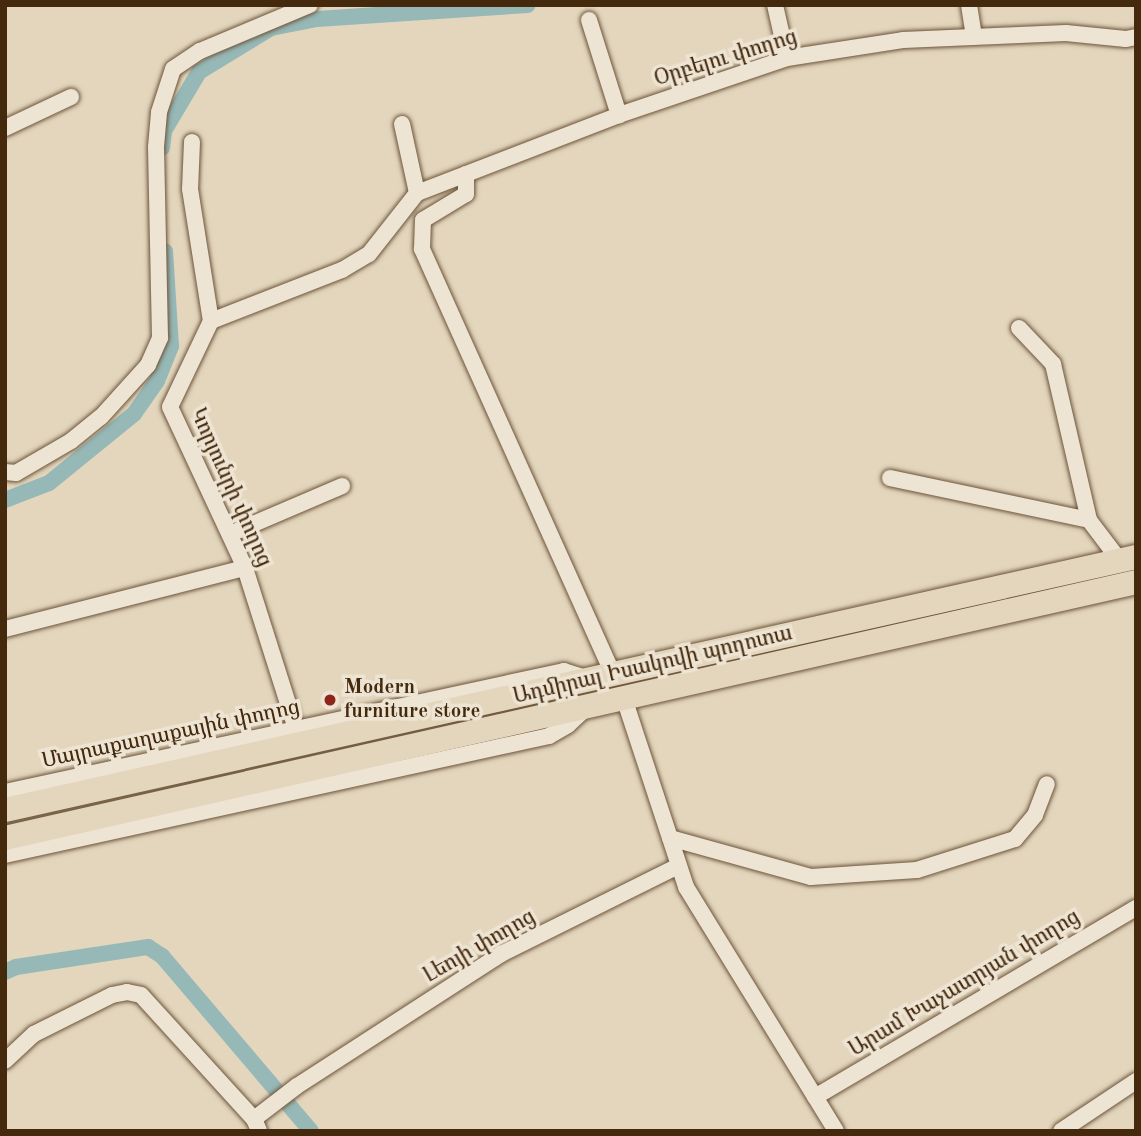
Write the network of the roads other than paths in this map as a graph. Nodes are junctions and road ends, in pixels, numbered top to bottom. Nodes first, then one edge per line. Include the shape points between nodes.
1 (310, 5) edge
2 (775, 5) edge
3 (969, 5) edge
4 (589, 20) dead end
5 (974, 37) junction
6 (1136, 37) edge
7 (787, 58) junction
8 (71, 97) dead end
9 (619, 115) junction
10 (402, 124) dead end
11 (5, 128) edge
12 (192, 142) dead end
13 (466, 173) junction
14 (417, 193) junction
15 (211, 321) junction
16 (1019, 328) dead end
17 (5, 472) edge
18 (890, 478) dead end
19 (342, 486) dead end
20 (1088, 520) junction
21 (230, 534) junction
22 (1128, 559) edge
23 (245, 568) junction
24 (1136, 582) edge
25 (5, 629) edge
26 (609, 685) junction
27 (589, 706) junction
28 (296, 729) junction
29 (1047, 784) dead end
30 (5, 792) edge
31 (5, 810) edge
32 (5, 838) edge
33 (670, 838) junction
34 (5, 855) edge
35 (678, 866) junction
36 (1136, 908) edge
37 (5, 1061) edge
38 (1136, 1081) edge
39 (815, 1097) junction
40 (256, 1125) edge
41 (836, 1131) edge
42 (1061, 1131) edge

1 - 17 street via 200,51 173,69 159,112 156,147 160,338 148,365 101,417 71,441 16,473
2 - 7 street
3 - 5 street
4 - 9 street
5 - 6 street, Օրբելու փողոց via 1066,33
5 - 7 street, Օրբելու փողոց via 903,40
7 - 9 street, Օրբելու փողոց
8 - 11 street
9 - 13 street, Օրբելու փողոց
10 - 14 street
12 - 15 street via 190,189
13 - 14 street, Օրբելու փողոց
13 - 26 street via 466,194 422,220 422,249
14 - 15 street via 369,254 342,270
15 - 21 street, Կորյունրի փողոց via 170,407
16 - 20 street via 1053,364
18 - 20 street
19 - 21 street
20 - 22 street
21 - 23 street, Կորյունրի փողոց
22 - 26 highway, Ադմիրալ Իսակովի պողոտա
23 - 25 street
23 - 28 street, Կորյունրի փողոց
24 - 26 highway, Ադմիրալ Իսակովի պողոտա
26 - 27 highway, Ադմիրալ Իսակովի պողոտա
26 - 28 street, Մայրաքաղաքային փողոց via 564,671
26 - 31 highway, Ադմիրալ Իսակովի պողոտա
26 - 33 street
27 - 32 highway, Ադմիրալ Իսակովի պողոտա
27 - 34 street via 549,736
28 - 30 street, Մայրաքաղաքային փողոց
29 - 33 street via 1035,815 1015,839 917,870 811,877
33 - 35 street
35 - 39 street via 686,887
35 - 40 street, Լեոյի փողոց via 501,954 304,1081 274,1103
36 - 39 street, Արամ Խաչատրյան փողոց
37 - 40 street via 34,1034 111,995 141,995
38 - 42 street
39 - 41 street

